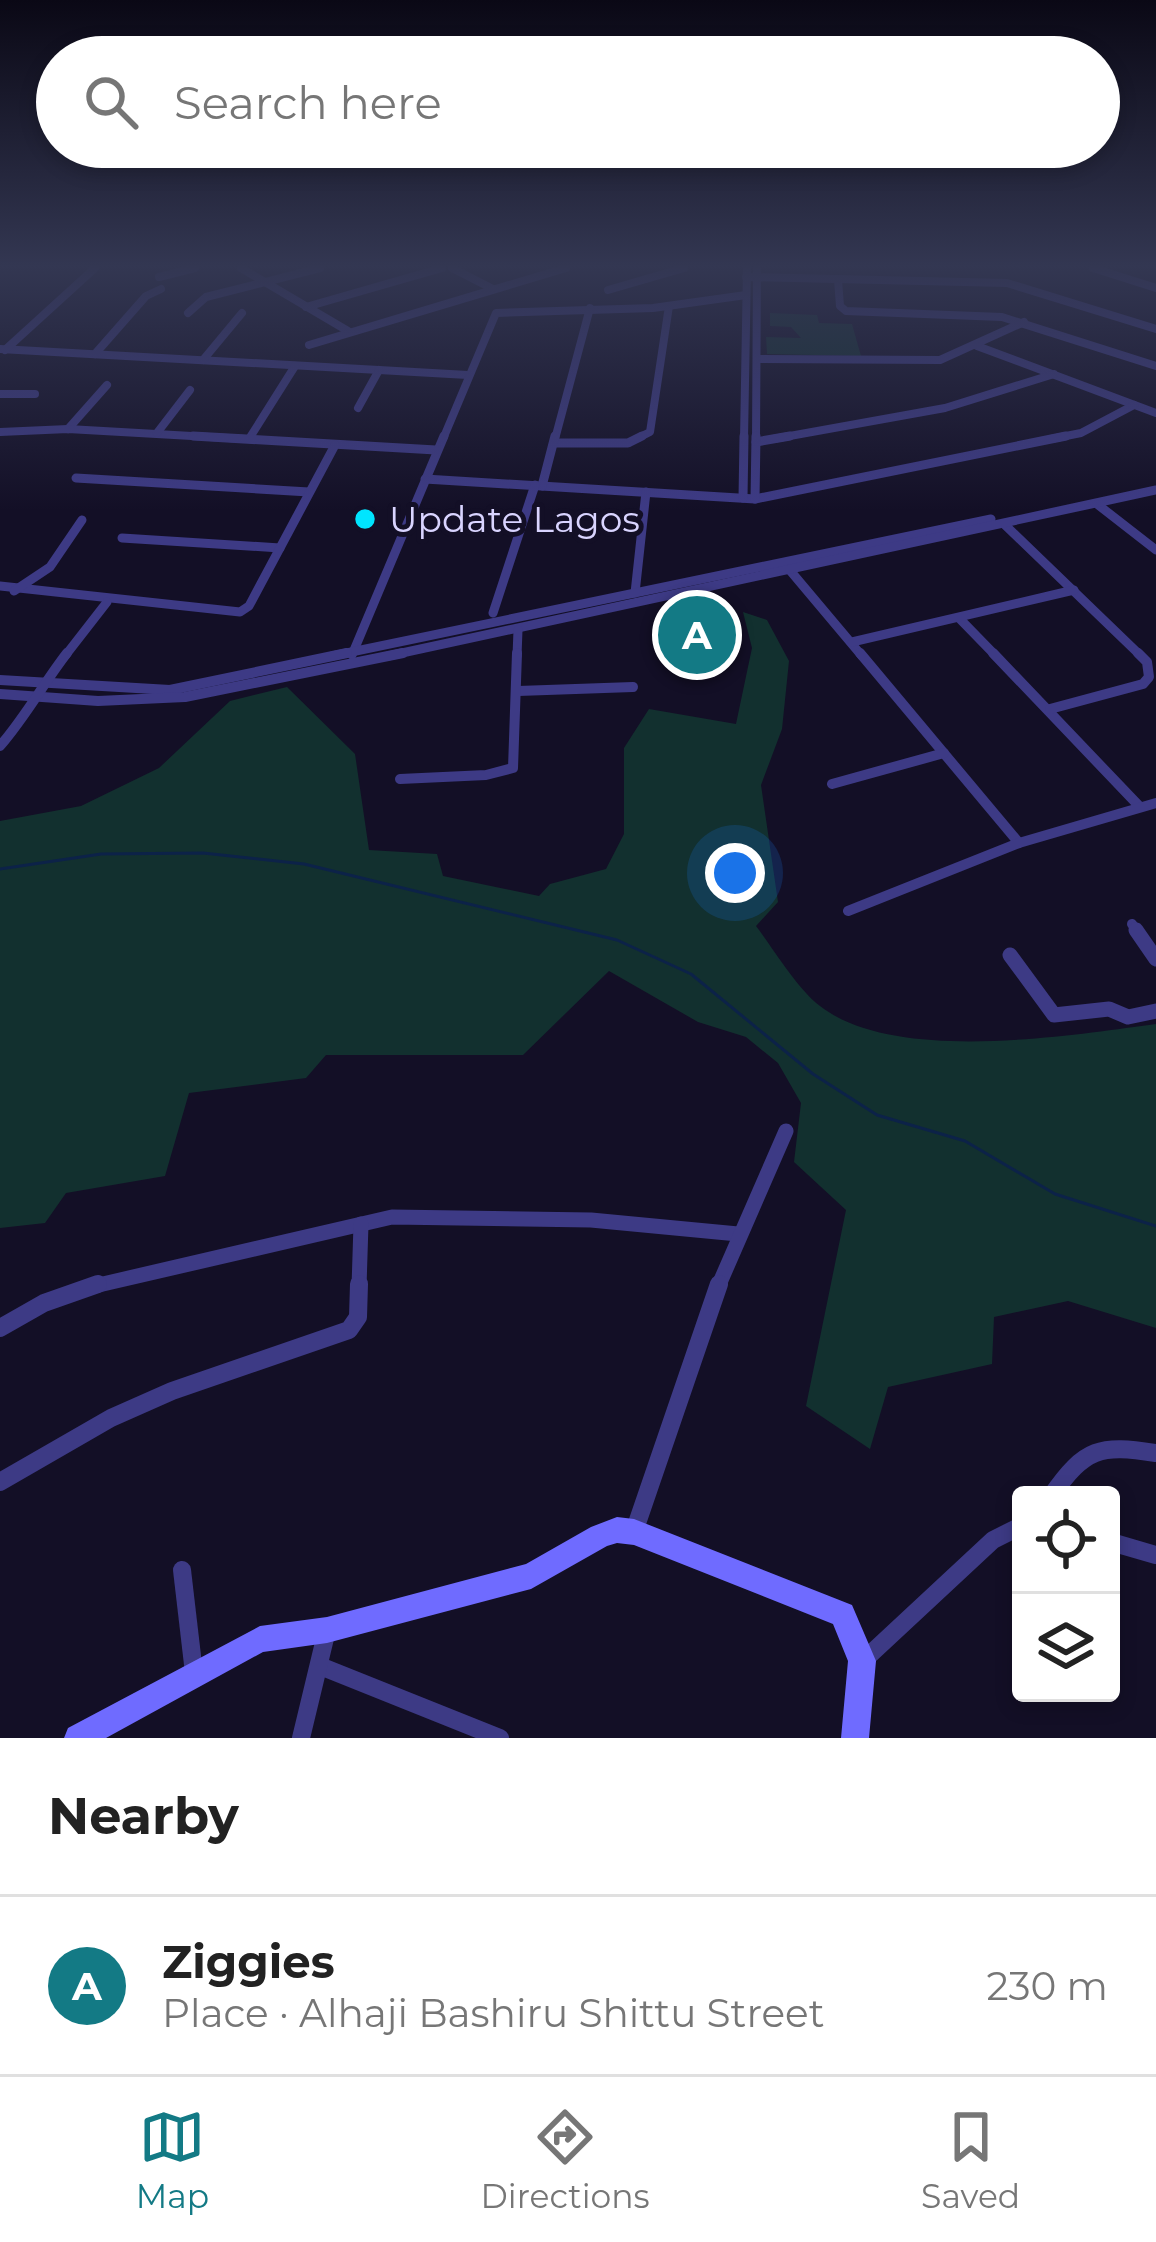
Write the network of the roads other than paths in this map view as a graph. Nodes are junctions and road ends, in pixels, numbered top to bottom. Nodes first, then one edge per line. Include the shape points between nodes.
1 (100, 349) edge
2 (212, 349) edge
3 (480, 349) edge
4 (579, 349) edge
5 (663, 349) edge
6 (745, 349) edge
7 (758, 349) edge
8 (967, 349) edge
9 (986, 349) edge
10 (1105, 349) edge
11 (3, 350) edge
12 (95, 355) junction
13 (758, 359) junction
14 (203, 360) junction
15 (295, 366) junction
16 (1156, 366) edge
17 (379, 370) junction
18 (1054, 374) junction
19 (468, 375) junction
20 (107, 385) dead end
21 (190, 390) dead end
22 (0, 394) edge
23 (35, 394) dead end
24 (1134, 405) junction
25 (358, 408) dead end
26 (1156, 413) edge
27 (68, 429) junction
28 (0, 431) edge
29 (157, 433) junction
30 (249, 439) junction
31 (756, 442) junction
32 (555, 443) junction
33 (335, 445) junction
34 (436, 451) junction
35 (76, 478) dead end
36 (424, 479) junction
37 (538, 486) junction
38 (1156, 486) edge
39 (309, 492) junction
40 (646, 492) junction
41 (743, 498) junction
42 (755, 499) junction
43 (1097, 504) junction
44 (82, 520) dead end
45 (1004, 524) junction
46 (122, 538) dead end
47 (280, 548) junction
48 (1156, 550) edge
49 (786, 566) junction
50 (0, 586) edge
51 (1074, 590) junction
52 (13, 591) junction
53 (634, 593) junction
54 (107, 602) junction
55 (494, 613) dead end
56 (959, 618) junction
57 (518, 630) junction
58 (852, 642) junction
59 (351, 658) junction
60 (0, 680) edge
61 (42, 686) junction
62 (633, 687) dead end
63 (518, 691) junction
64 (0, 694) edge
65 (37, 700) junction
66 (1049, 710) junction
67 (0, 746) edge
68 (944, 753) junction
69 (400, 779) dead end
70 (832, 784) dead end
71 (1152, 805) edge
72 (1019, 843) junction
73 (848, 910) dead end
74 (1132, 924) dead end
75 (1010, 956) dead end
76 (1156, 958) edge
77 (1156, 1011) edge
78 (786, 1131) dead end
79 (361, 1224) junction
80 (738, 1234) junction
81 (0, 1328) edge
82 (1156, 1454) edge
83 (0, 1482) edge
84 (1058, 1486) edge
85 (1012, 1530) edge
86 (634, 1532) junction
87 (1120, 1545) edge
88 (1156, 1555) edge
89 (182, 1570) dead end
90 (327, 1630) junction
91 (862, 1661) junction
92 (320, 1666) junction
93 (194, 1673) junction
94 (79, 1738) edge
95 (301, 1738) edge
96 (500, 1738) edge
97 (855, 1738) edge

1 - 12 street
2 - 14 street
3 - 19 street
4 - 32 street
5 - 32 street via 650,432 628,443
6 - 41 street
7 - 13 street
8 - 13 street via 924,362
9 - 18 street
10 - 16 street
11 - 12 street
12 - 14 street
13 - 31 street
14 - 15 street
15 - 17 street
15 - 30 street
17 - 19 street
17 - 25 street
18 - 24 street
18 - 31 street via 960,404
19 - 34 street
20 - 27 street
21 - 29 street
22 - 23 street
24 - 26 street
24 - 42 street via 1081,433
27 - 28 street
27 - 29 street
29 - 30 street
30 - 33 street
31 - 42 street
32 - 37 street
33 - 34 street
33 - 39 street
34 - 36 street
35 - 39 street
36 - 37 street
36 - 59 street
37 - 40 street
37 - 55 street
38 - 43 street
38 - 49 street
39 - 47 street
40 - 41 street
40 - 53 street
41 - 42 street
43 - 45 street
43 - 48 street
44 - 52 street via 50,567
45 - 49 street
45 - 51 street
46 - 47 street
47 - 54 street via 240,612
49 - 53 street
49 - 57 street
49 - 58 street
50 - 52 street
51 - 56 street
51 - 66 street via 1140,652 1149,677
52 - 54 street
53 - 59 street
54 - 61 street
56 - 58 street
56 - 66 street
57 - 59 street
57 - 63 street
58 - 68 street
59 - 61 street via 170,690
59 - 65 street via 148,702
60 - 61 street
61 - 65 street
62 - 63 street
63 - 69 street via 513,768
64 - 65 street
65 - 67 street
66 - 71 street
68 - 70 street
68 - 72 street
71 - 72 street
72 - 73 street
74 - 76 street
75 - 77 street via 1054,1015
78 - 80 street
79 - 80 street via 508,1216
79 - 81 street via 102,1282
79 - 83 street via 358,1317 350,1330 172,1390
80 - 86 street
82 - 84 street via 1094,1449
85 - 91 street
86 - 90 street via 600,1536 530,1576
86 - 91 street via 843,1614
87 - 88 street
89 - 93 street
90 - 92 street
90 - 93 street via 260,1639
91 - 97 street
92 - 95 street
92 - 96 street
93 - 94 street

